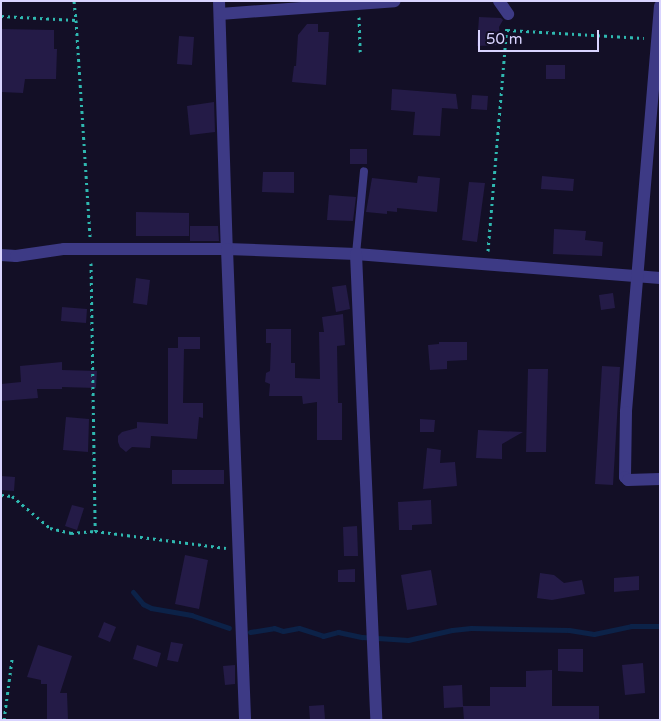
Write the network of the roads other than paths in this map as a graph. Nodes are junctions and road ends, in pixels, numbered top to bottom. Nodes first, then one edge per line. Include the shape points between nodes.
1 (395, 1) edge
2 (499, 1) edge
3 (660, 6) edge
4 (220, 8) edge
5 (508, 14) road end
6 (364, 171) dead end
7 (227, 249) junction
8 (356, 254) junction
9 (1, 256) edge
10 (637, 276) junction
11 (660, 278) edge
12 (660, 479) edge
13 (246, 720) edge
14 (376, 720) edge

1 - 4 street via 358,5
2 - 5 street
3 - 10 street
4 - 7 street
6 - 8 lane
7 - 8 street
7 - 9 street via 64,249
7 - 13 street
8 - 10 street
8 - 14 street
10 - 11 street
10 - 12 street via 626,412 625,477 628,480

